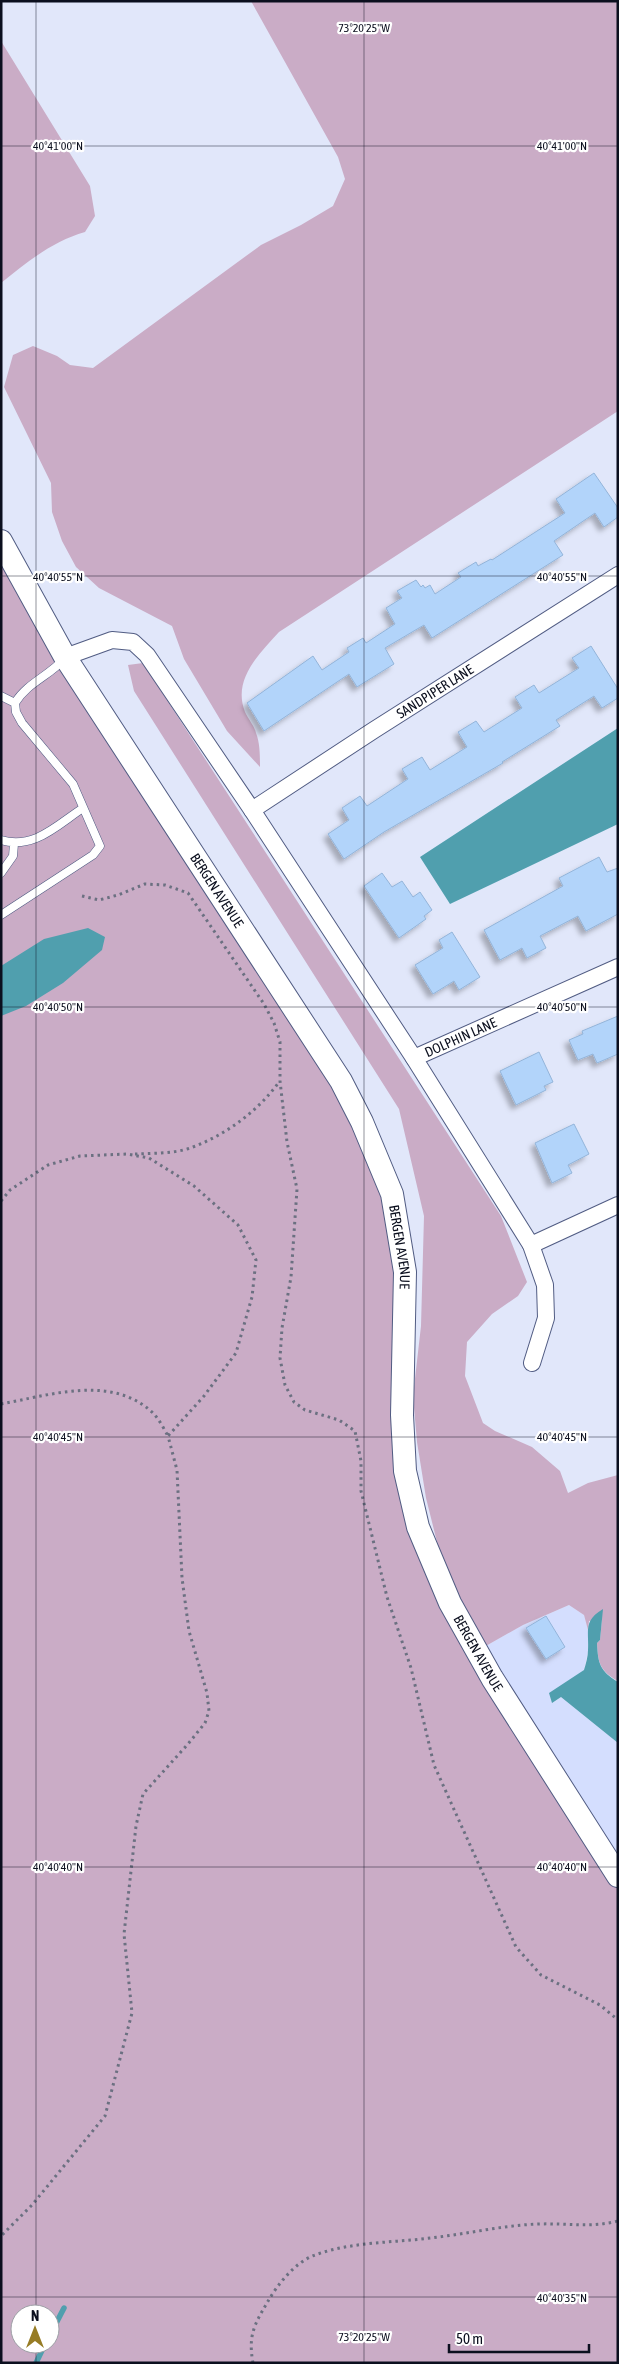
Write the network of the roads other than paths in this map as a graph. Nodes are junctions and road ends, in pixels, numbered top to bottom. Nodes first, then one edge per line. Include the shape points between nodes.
1 (1, 541) edge
2 (618, 575) edge
3 (65, 657) junction
4 (1, 696) edge
5 (15, 703) junction
6 (83, 808) junction
7 (252, 810) junction
8 (1, 840) edge
9 (14, 844) junction
10 (1, 873) edge
11 (1, 914) edge
12 (618, 967) edge
13 (414, 1058) junction
14 (618, 1205) edge
15 (531, 1245) junction
16 (532, 1363) dead end
17 (617, 1871) edge

1 - 3 main road, BERGEN AVENUE
2 - 7 street, SANDPIPER LANE
3 - 5 lane via 57,667 23,690
3 - 7 street via 112,640 133,642 148,656
3 - 17 main road, BERGEN AVENUE via 341,1081 362,1122 392,1194 404,1272 404,1452 418,1527 450,1603 492,1678
4 - 5 lane
5 - 6 lane via 22,723 73,784
6 - 9 lane via 36,839
6 - 11 lane via 100,846 93,855
7 - 13 street
8 - 9 lane
9 - 10 lane via 13,856
12 - 13 street, DOLPHIN LANE
13 - 15 street
14 - 15 street
15 - 16 street via 545,1285 546,1318

